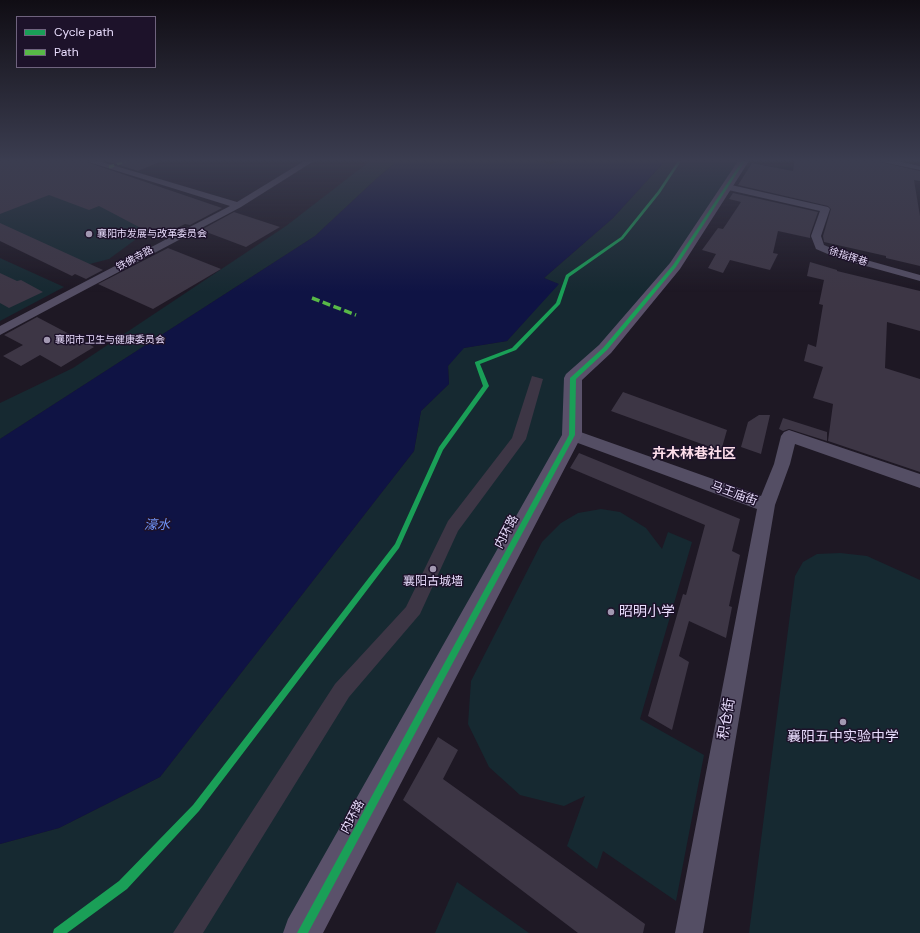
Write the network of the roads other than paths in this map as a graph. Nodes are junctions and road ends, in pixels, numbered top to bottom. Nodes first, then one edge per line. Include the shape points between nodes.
1 (238, 205) edge
2 (715, 205) edge
3 (805, 205) edge
4 (920, 278) edge
5 (0, 331) edge
6 (572, 435) junction
7 (920, 481) edge
8 (766, 505) junction
9 (302, 933) edge
10 (689, 933) edge

1 - 5 street, 铁佛寺路
2 - 6 street, 内环路 via 675,266 605,349 573,378
3 - 4 street, 徐指挥巷 via 825,209 816,236 820,247 841,256
6 - 8 street, 马王庙街
6 - 9 street, 内环路
7 - 8 street, 马王庙街 via 789,436 782,464
8 - 10 street, 积仓街

